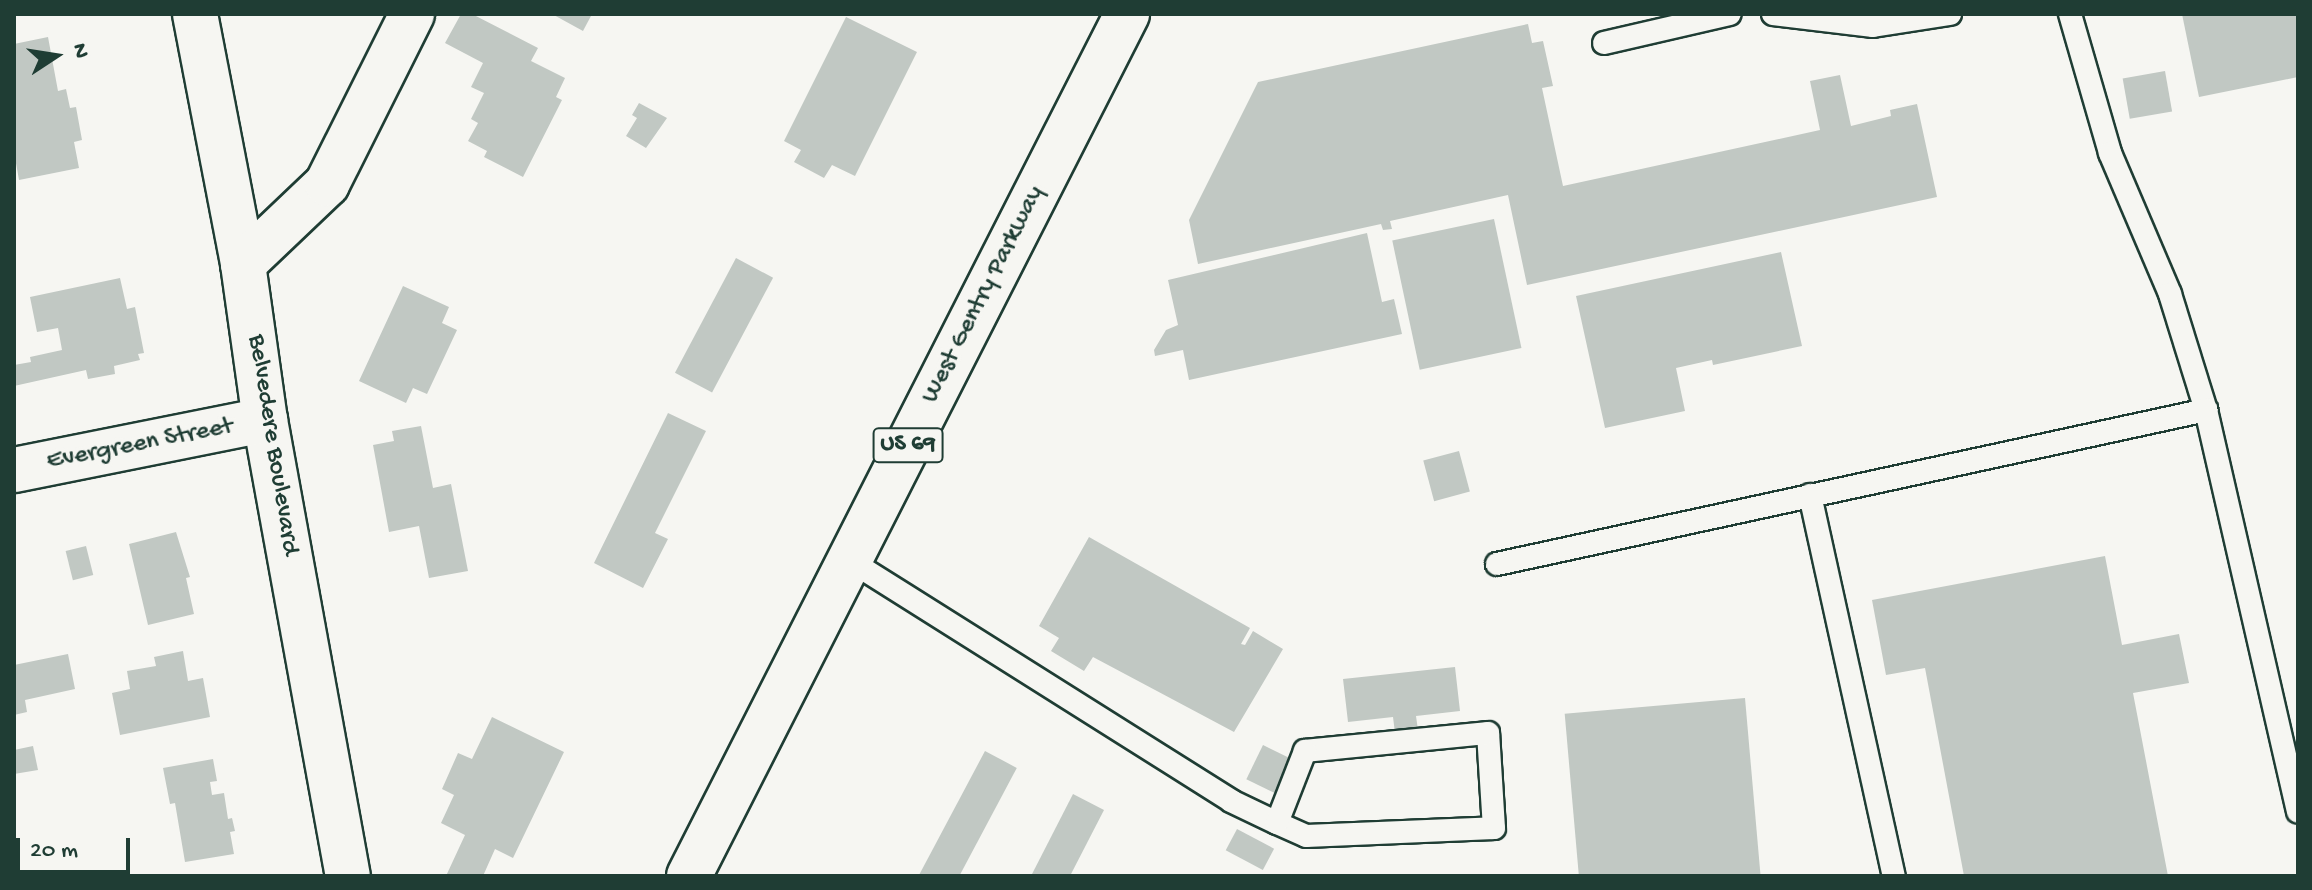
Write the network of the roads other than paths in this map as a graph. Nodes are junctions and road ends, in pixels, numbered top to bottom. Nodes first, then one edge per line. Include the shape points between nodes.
1 (195, 14) edge
2 (412, 14) edge
3 (1127, 14) edge
4 (1730, 14) edge
5 (1773, 14) edge
6 (1950, 14) edge
7 (2070, 14) edge
8 (1703, 17) edge
9 (1604, 43) dead end
10 (243, 264) junction
11 (2206, 410) junction
12 (265, 420) junction
13 (14, 470) edge
14 (1810, 495) junction
15 (849, 560) junction
16 (1497, 564) dead end
17 (2298, 812) edge
18 (1277, 823) junction
19 (348, 876) edge
20 (689, 876) edge
21 (1894, 876) edge

1 - 10 street, Belvedere Boulevard
2 - 10 street via 327,184
3 - 15 street, West Gentry Parkway / US 69
4 - 8 lane
5 - 6 lane via 1873,26
7 - 11 lane via 2110,153 2170,294
8 - 9 lane
10 - 12 street, Belvedere Boulevard
11 - 14 lane
11 - 17 lane
12 - 13 street, Evergreen Street
12 - 19 street, Belvedere Boulevard
14 - 16 lane
14 - 21 lane
15 - 18 lane via 1231,801
15 - 20 street, West Gentry Parkway / US 69
18 - 18 lane via 1306,836 1494,828 1488,733 1305,751

